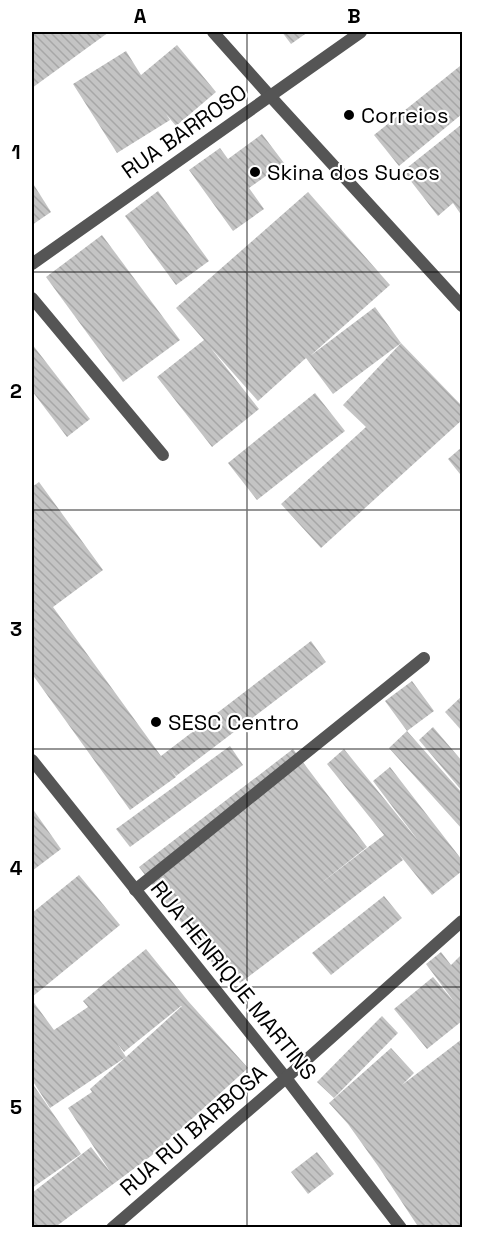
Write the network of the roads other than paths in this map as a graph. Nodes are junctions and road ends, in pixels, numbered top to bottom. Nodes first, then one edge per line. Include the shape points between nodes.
1 (213, 32) edge
2 (361, 32) edge
3 (270, 96) junction
4 (32, 264) edge
5 (32, 298) edge
6 (462, 306) edge
7 (164, 455) dead end
8 (424, 658) dead end
9 (32, 760) edge
10 (135, 890) junction
11 (462, 921) edge
12 (286, 1078) junction
13 (112, 1227) edge
14 (401, 1227) edge

1 - 3 street
2 - 3 street, RUA BARROSO
3 - 4 street, RUA BARROSO
3 - 6 street
5 - 7 street
8 - 10 street
9 - 10 street, RUA HENRIQUE MARTINS
10 - 12 street, RUA HENRIQUE MARTINS
11 - 12 street, RUA RUI BARBOSA
12 - 13 street, RUA RUI BARBOSA
12 - 14 street, RUA HENRIQUE MARTINS

